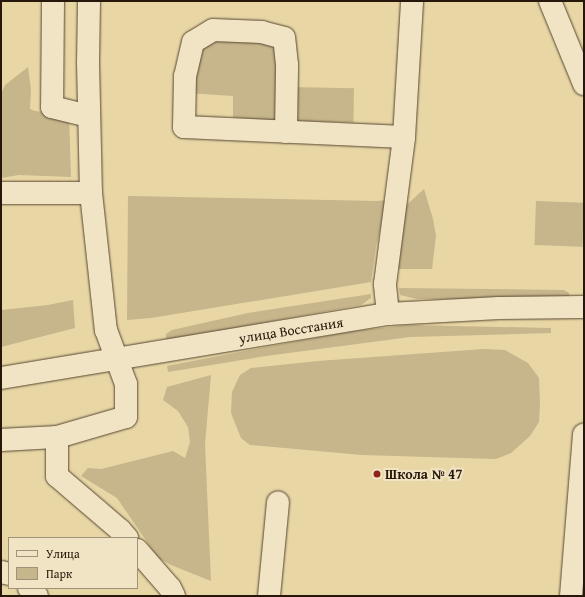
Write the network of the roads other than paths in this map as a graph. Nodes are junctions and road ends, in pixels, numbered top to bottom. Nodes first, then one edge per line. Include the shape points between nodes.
1 (53, 1) edge
2 (89, 1) edge
3 (412, 1) edge
4 (550, 1) edge
5 (584, 84) edge
6 (89, 116) junction
7 (286, 132) junction
8 (404, 137) junction
9 (1, 193) edge
10 (91, 193) junction
11 (584, 307) edge
12 (388, 314) junction
13 (116, 358) junction
14 (1, 378) edge
15 (584, 435) edge
16 (57, 437) junction
17 (1, 440) edge
18 (278, 502) dead end
19 (126, 537) edge
20 (138, 551) edge
21 (174, 596) edge
22 (269, 596) edge
23 (571, 596) edge

1 - 6 street via 52,107
2 - 6 street
3 - 8 street
4 - 5 street
6 - 10 street
7 - 7 street via 287,65 284,38 262,32 213,30 193,42 184,76 184,127
7 - 8 street
8 - 12 street via 385,284
9 - 10 street
10 - 13 street via 106,330
11 - 12 street, улица Восстания via 499,308
12 - 13 street, улица Восстания
13 - 14 street, улица Восстания
13 - 16 street via 126,384 126,417
15 - 23 street
16 - 17 street
16 - 19 street via 57,476
18 - 22 street
20 - 21 street

